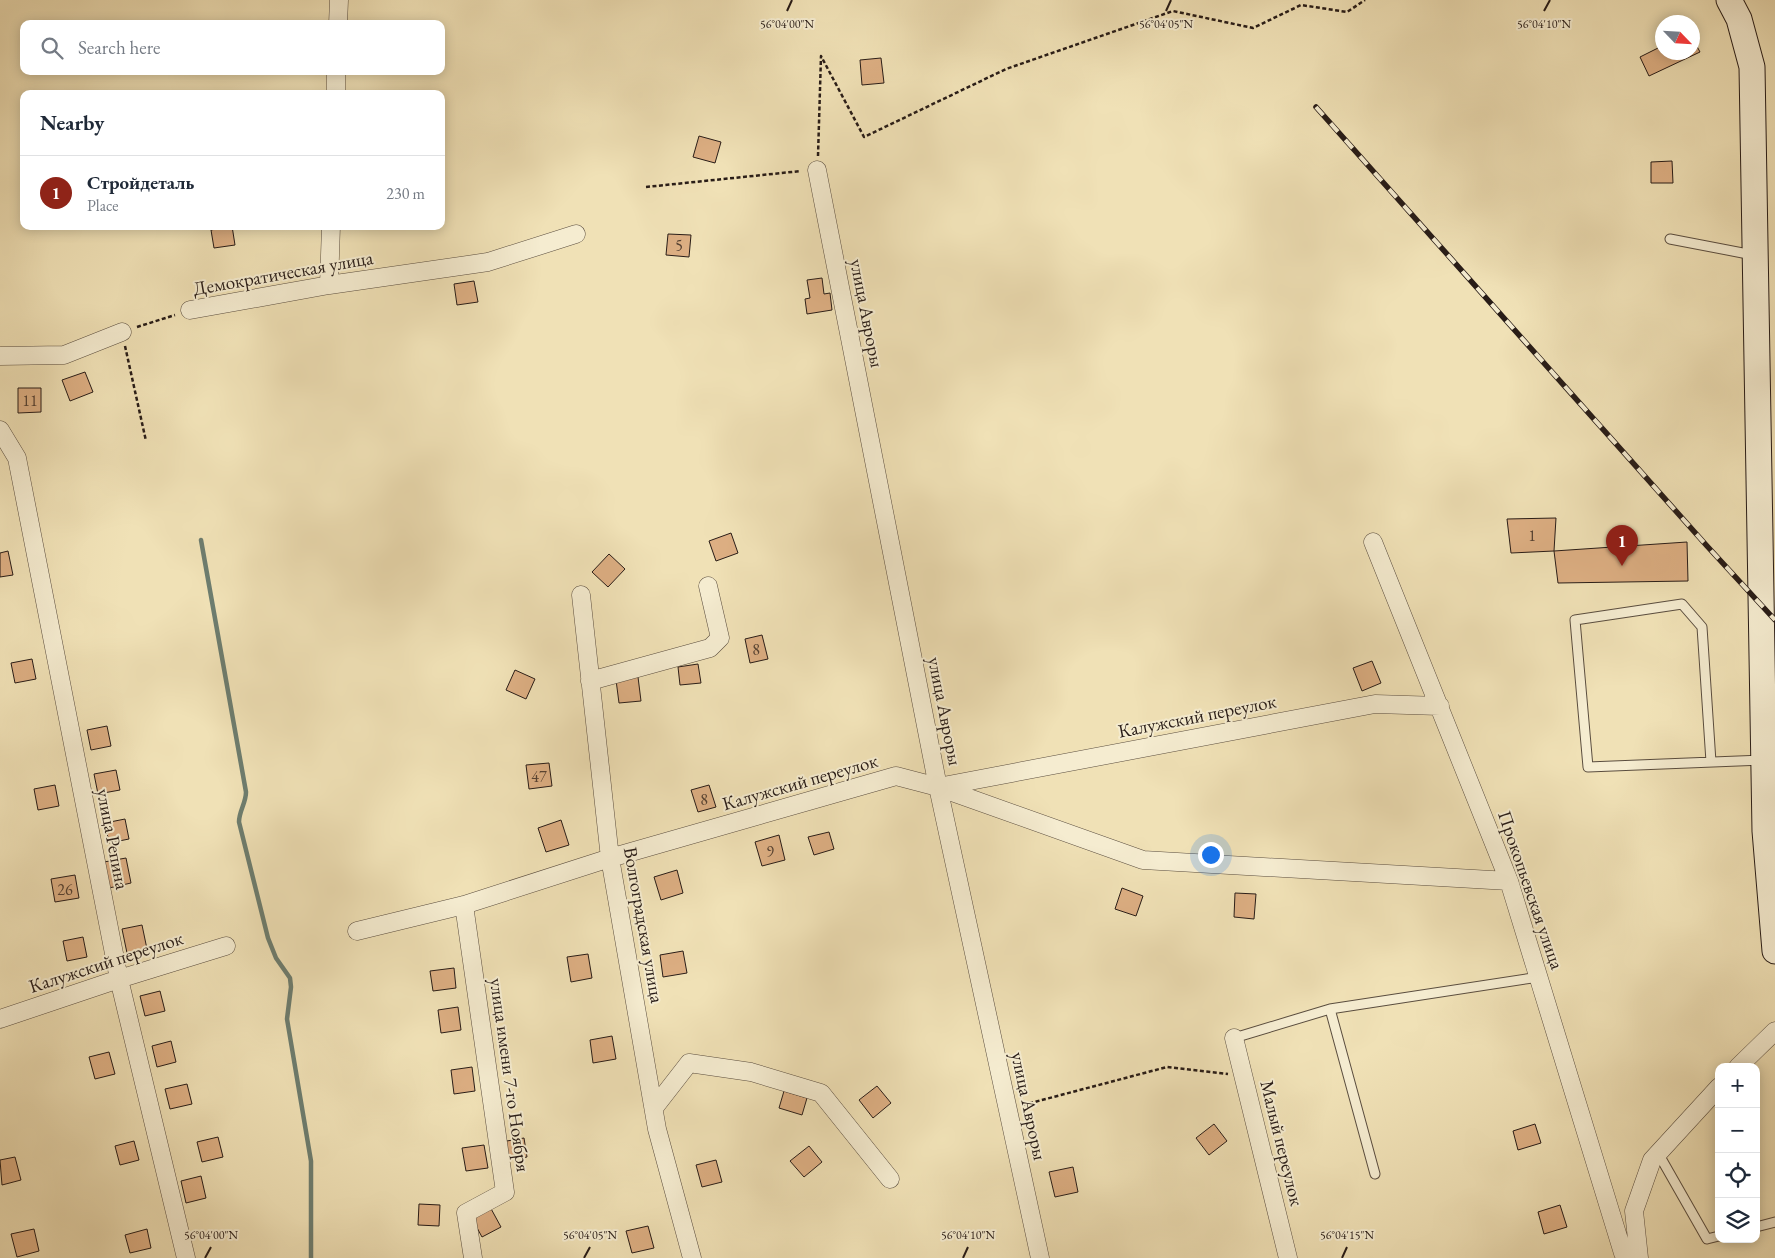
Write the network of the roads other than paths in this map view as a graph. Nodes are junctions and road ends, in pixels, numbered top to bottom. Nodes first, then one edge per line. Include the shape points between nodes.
1 (339, 0) edge
2 (1729, 0) edge
3 (338, 20) edge
4 (336, 75) edge
5 (336, 90) edge
6 (818, 170) road end
7 (331, 230) edge
8 (576, 234) dead end
9 (1670, 239) dead end
10 (1755, 256) junction
11 (329, 285) junction
12 (190, 310) road end
13 (122, 332) road end
14 (0, 356) edge
15 (0, 430) edge
16 (1373, 542) dead end
17 (708, 586) dead end
18 (581, 595) dead end
19 (590, 681) junction
20 (1440, 706) junction
21 (1764, 760) junction
22 (1710, 762) junction
23 (938, 787) junction
24 (610, 858) junction
25 (1509, 881) junction
26 (1772, 885) edge
27 (464, 905) junction
28 (357, 931) dead end
29 (226, 946) dead end
30 (1775, 951) edge
31 (1539, 977) junction
32 (118, 979) junction
33 (1330, 1009) junction
34 (0, 1019) edge
35 (1775, 1031) edge
36 (1234, 1038) joint
37 (1742, 1063) edge
38 (1715, 1091) edge
39 (654, 1108) junction
40 (1658, 1153) junction
41 (1374, 1174) dead end
42 (890, 1179) dead end
43 (1775, 1222) edge
44 (1760, 1226) edge
45 (1715, 1237) edge
46 (186, 1258) edge
47 (474, 1258) edge
48 (692, 1258) edge
49 (1040, 1258) edge
50 (1288, 1258) edge
51 (1629, 1258) edge
52 (1639, 1258) edge

1 - 3 street
2 - 10 main road via 1739,19 1752,67
4 - 5 street
6 - 23 street, улица Авроры
7 - 11 street
8 - 11 street, Демократическая улица via 488,262
9 - 10 lane
10 - 21 main road
11 - 12 street, Демократическая улица
13 - 14 street via 64,355
15 - 32 street, улица Репина via 17,458
16 - 20 street, Прокопьевская улица
17 - 19 street via 720,638 710,648
18 - 19 street, Волгоградская улица
19 - 24 street, Волгоградская улица
20 - 23 street, Калужский переулок via 1375,704
20 - 25 street, Прокопьевская улица
21 - 22 lane
21 - 26 main road via 1765,831
22 - 22 lane via 1588,768 1575,620 1682,604 1702,627
23 - 24 street, Калужский переулок via 896,776
23 - 25 street via 1143,860
23 - 49 street, улица Авроры
24 - 27 street, Калужский переулок
24 - 39 street, Волгоградская улица
25 - 31 street, Прокопьевская улица
26 - 30 main road
27 - 28 street, Калужский переулок
27 - 47 street, улица имени 7-го Ноября via 505,1192 466,1213
29 - 32 street, Калужский переулок
31 - 33 lane
31 - 51 street, Прокопьевская улица via 1623,1253
32 - 34 street, Калужский переулок
32 - 46 street, улица Репина
33 - 36 lane
33 - 41 lane
35 - 37 street
36 - 50 street, Малый переулок
38 - 40 street
39 - 42 street via 689,1063 751,1072 820,1093
39 - 48 street, Волгоградская улица
40 - 45 lane via 1707,1238
40 - 52 street via 1652,1160 1634,1210
43 - 44 lane

